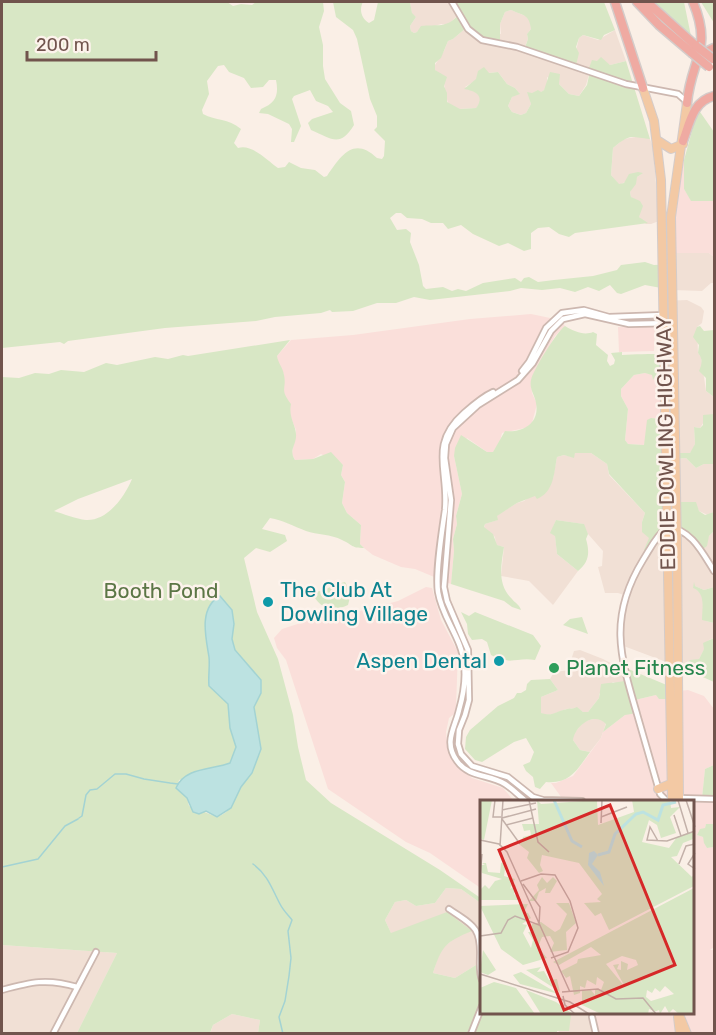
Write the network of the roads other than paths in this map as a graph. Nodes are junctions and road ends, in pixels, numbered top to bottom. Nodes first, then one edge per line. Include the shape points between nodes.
1 (452, 2) edge
2 (615, 2) edge
3 (637, 2) edge
4 (647, 2) edge
5 (693, 2) edge
6 (714, 48) edge
7 (694, 50) junction
8 (713, 64) edge
9 (643, 88) junction
10 (684, 93) junction
11 (714, 96) edge
12 (687, 103) joint
13 (657, 140) junction
14 (683, 142) junction
15 (668, 319) junction
16 (622, 321) junction
17 (667, 527) junction
18 (677, 528) junction
19 (714, 571) edge
20 (670, 784) junction
21 (658, 789) junction
22 (714, 799) edge
23 (525, 800) edge
24 (543, 800) edge
25 (674, 800) edge
26 (448, 909) dead end
27 (480, 939) edge
28 (96, 952) dead end
29 (77, 987) junction
30 (2, 990) edge
31 (480, 1010) edge
32 (678, 1014) edge
33 (678, 1014) edge
34 (592, 1017) dead end
35 (53, 1034) edge
36 (471, 1034) edge
37 (596, 1034) edge
38 (680, 1034) edge
39 (687, 1034) edge

1 - 9 street via 468,29 482,40 517,47
2 - 9 highway
3 - 7 highway
4 - 7 highway
5 - 10 highway via 703,39
6 - 10 highway via 704,54 693,84
7 - 8 highway, bridge
9 - 10 street
9 - 13 main road, EDDIE DOWLING HIGHWAY
10 - 12 highway
11 - 14 highway via 695,108
12 - 14 main road, EDDIE DOWLING HIGHWAY
13 - 14 main road via 671,149
13 - 15 main road, EDDIE DOWLING HIGHWAY
14 - 15 main road, EDDIE DOWLING HIGHWAY via 671,209
15 - 16 street
15 - 16 street
15 - 17 main road, EDDIE DOWLING HIGHWAY
15 - 18 main road, EDDIE DOWLING HIGHWAY
16 - 23 street via 584,310 562,313 546,328 521,373 454,422 443,444 445,501 437,590 465,666 460,707 452,727 452,750 466,770 503,782
16 - 24 street via 585,314 563,320 518,380 478,405 453,428 446,444 451,500 444,587 468,650 470,667 469,700 458,744 472,766 508,777
17 - 18 street
17 - 20 main road, EDDIE DOWLING HIGHWAY
17 - 21 street via 628,588 620,627 624,667
18 - 19 street via 694,540
18 - 25 main road, EDDIE DOWLING HIGHWAY
20 - 21 main road
20 - 25 main road, EDDIE DOWLING HIGHWAY
21 - 25 street
22 - 25 street
26 - 27 street via 474,927
28 - 29 street
29 - 30 street via 59,981 33,982
29 - 35 street
31 - 36 street
32 - 38 main road
33 - 39 main road
34 - 37 street

